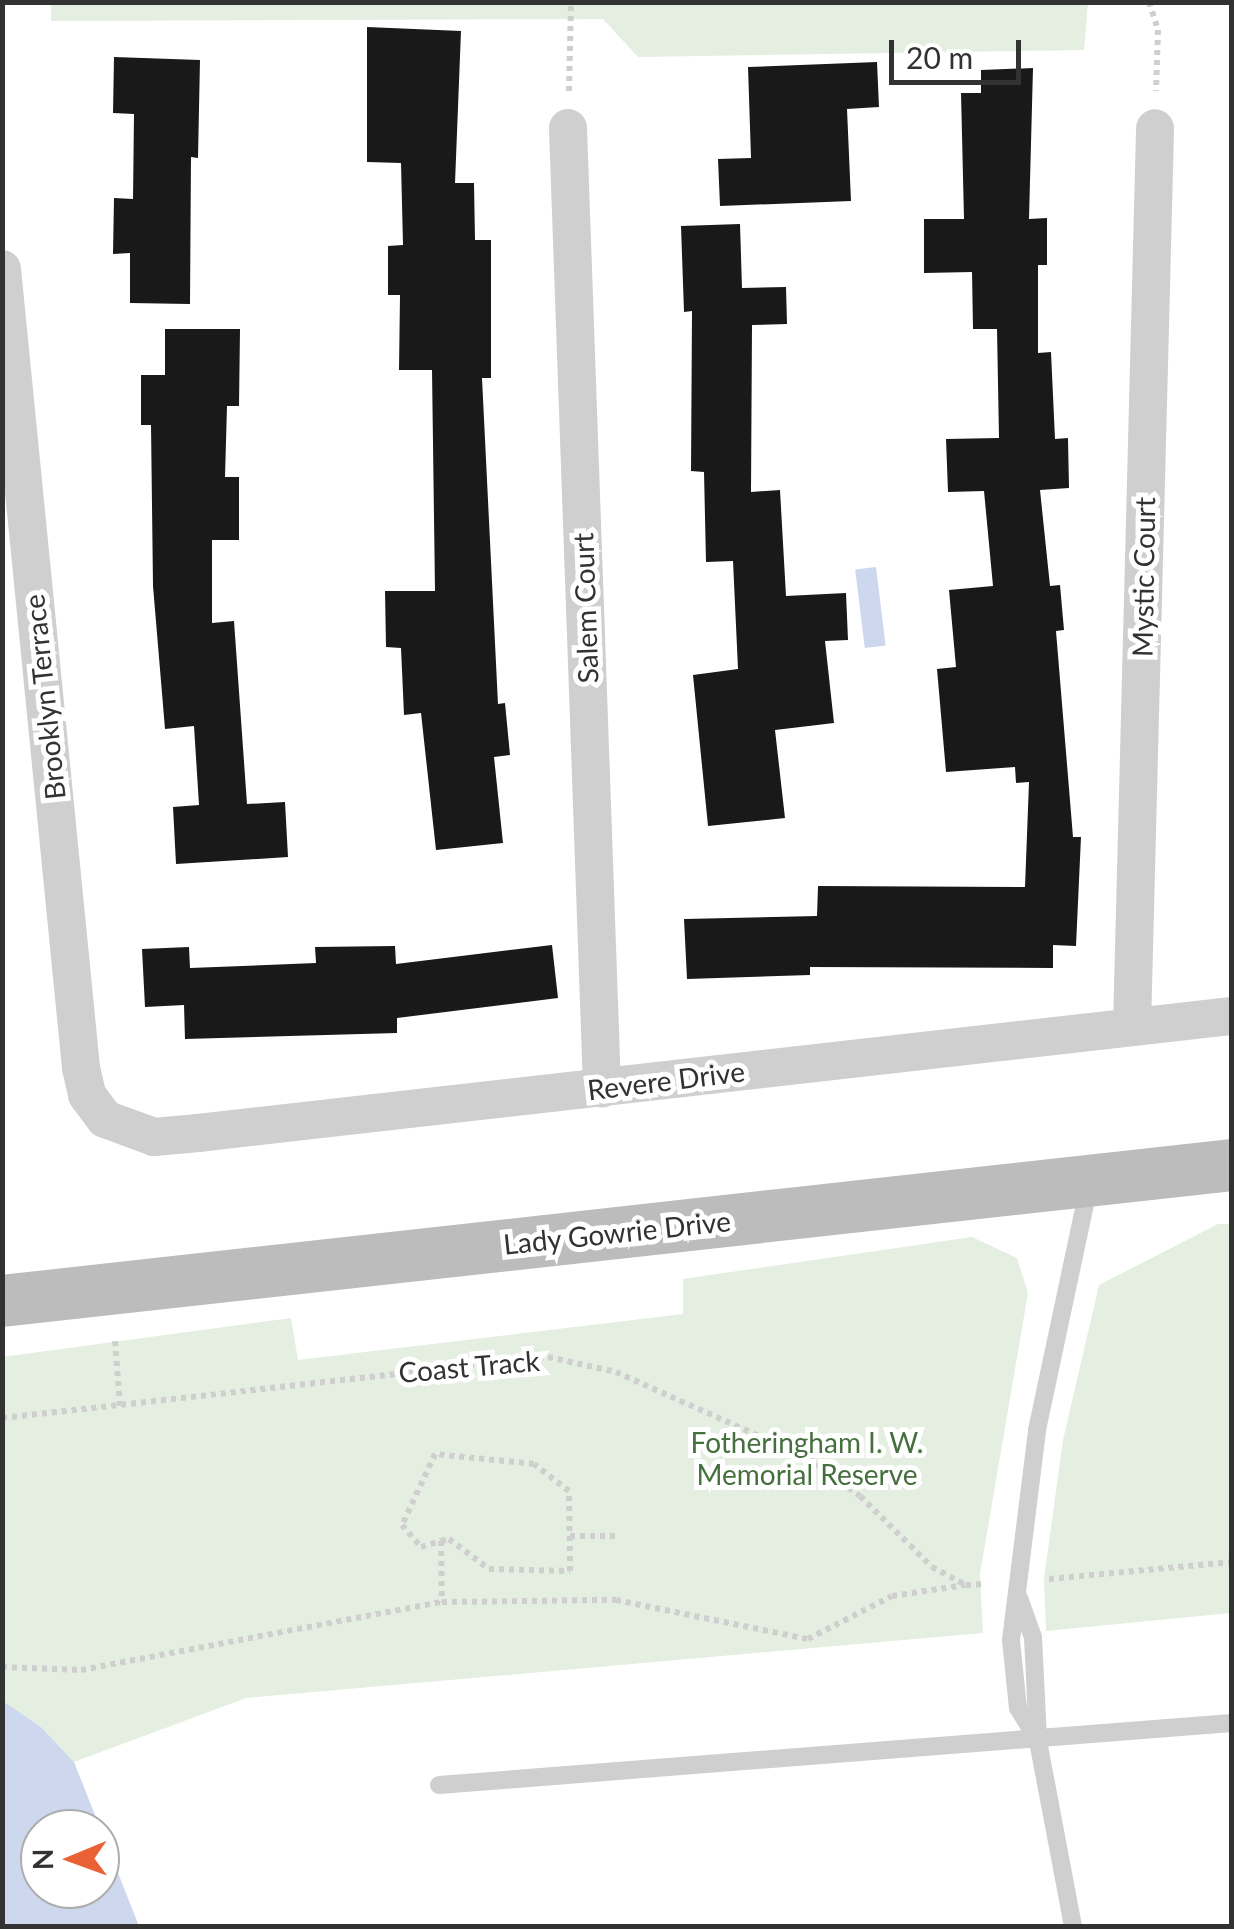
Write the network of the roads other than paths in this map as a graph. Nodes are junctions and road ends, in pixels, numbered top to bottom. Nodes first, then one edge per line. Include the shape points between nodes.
1 (568, 128) road end
2 (1154, 128) road end
3 (2, 269) edge
4 (1232, 1016) edge
5 (1132, 1027) junction
6 (602, 1088) junction
7 (105, 1119) joint
8 (1232, 1166) edge
9 (1090, 1181) junction
10 (2, 1301) edge
11 (1232, 1723) edge
12 (1038, 1741) junction
13 (438, 1785) dead end
14 (1073, 1926) edge

1 - 6 street, Salem Court
2 - 5 street, Mystic Court
3 - 7 street, Brooklyn Terrace via 80,1068 87,1096
4 - 5 street, Revere Drive
5 - 6 street, Revere Drive
6 - 7 street, Revere Drive via 154,1137
8 - 9 main road, Lady Gowrie Drive
9 - 10 main road, Lady Gowrie Drive
9 - 12 lane via 1036,1430 1018,1589 1033,1637 1042,1707
11 - 12 lane
12 - 13 lane
12 - 14 lane

